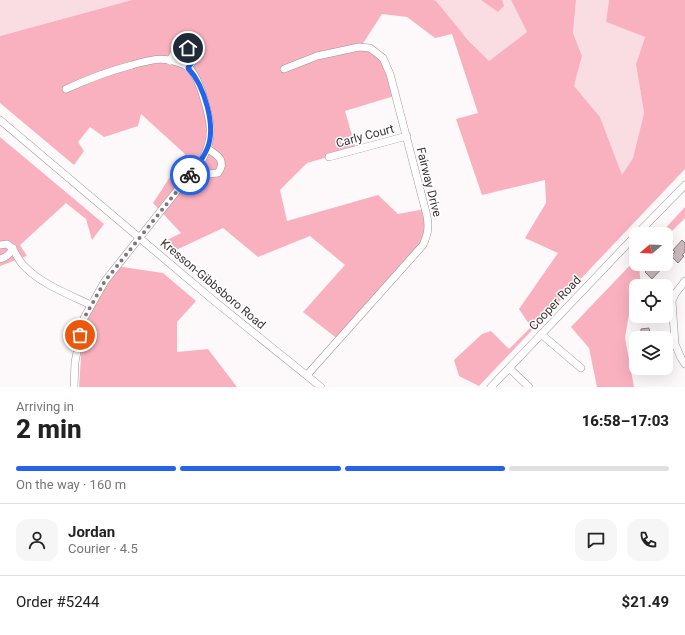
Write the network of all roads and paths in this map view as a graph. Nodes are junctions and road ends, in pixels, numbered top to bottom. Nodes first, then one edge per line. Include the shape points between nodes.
1 (170, 61) junction
2 (188, 68) junction
3 (284, 69) dead end
4 (66, 88) dead end
5 (0, 120) edge
6 (407, 136) junction
7 (208, 149) junction
8 (329, 157) dead end
9 (196, 167) junction
10 (685, 185) edge
11 (643, 227) edge
12 (139, 237) junction
13 (629, 241) edge
14 (0, 246) edge
15 (13, 248) junction
16 (0, 259) edge
17 (685, 281) edge
18 (91, 305) junction
19 (541, 334) junction
20 (685, 364) edge
21 (509, 368) junction
22 (581, 368) dead end
23 (307, 375) junction
24 (74, 387) edge
25 (321, 387) edge
26 (491, 387) edge
27 (529, 387) edge

1 - 2 street
1 - 2 street via 176,49 188,48 192,54 192,62
1 - 4 street via 153,60 92,77
2 - 7 street via 201,88 209,114 211,132
3 - 6 street, Fairway Drive via 317,56 359,47 370,48 386,62
5 - 12 street, Kresson-Gibbsboro Road
6 - 8 street, Carly Court
6 - 23 street, Fairway Drive via 429,228 424,245
7 - 9 street
7 - 9 street via 219,157 222,163 218,173 208,174
9 - 12 street
10 - 11 street, Cooper Road
12 - 18 street via 105,281
12 - 23 street, Kresson-Gibbsboro Road
13 - 19 street, Cooper Road
14 - 15 street via 8,244
15 - 16 street
15 - 18 street via 23,266 38,278
17 - 20 street via 672,301 675,344
18 - 24 street via 84,318 75,362
19 - 21 street, Cooper Road
19 - 22 street
21 - 26 street, Cooper Road
21 - 27 street
23 - 25 street, Kresson-Gibbsboro Road

